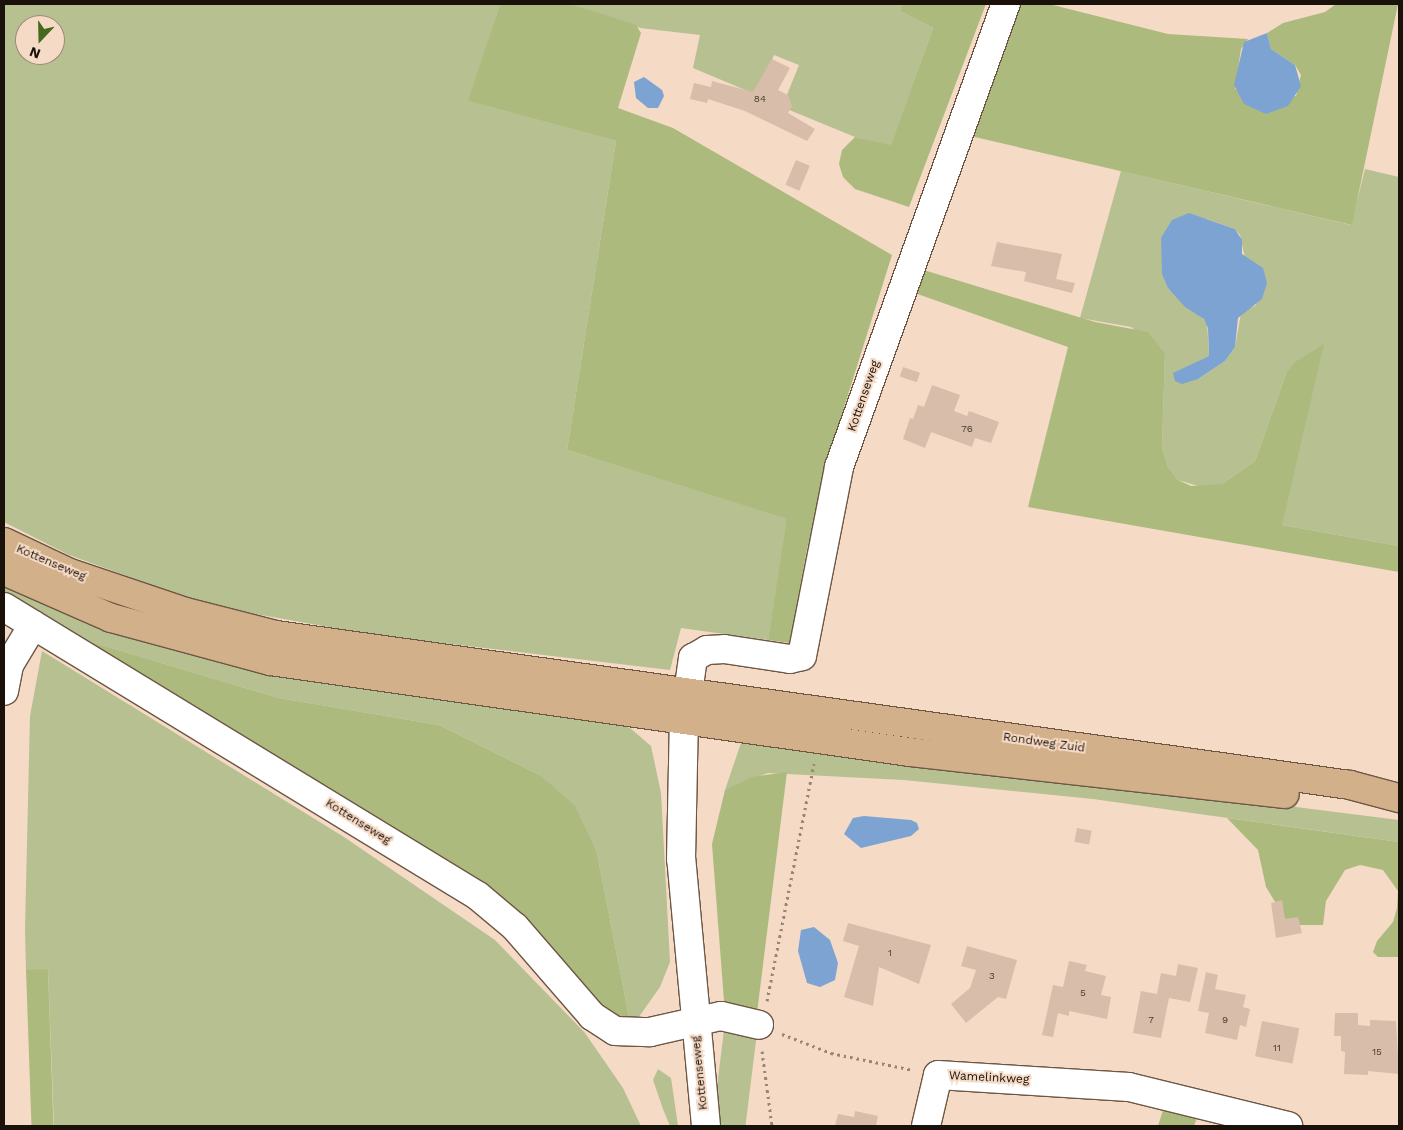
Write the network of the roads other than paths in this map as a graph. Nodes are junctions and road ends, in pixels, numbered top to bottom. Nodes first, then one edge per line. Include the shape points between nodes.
1 (1006, 4) edge
2 (4, 542) edge
3 (4, 571) edge
4 (4, 607) edge
5 (33, 625) junction
6 (4, 691) edge
7 (687, 693) junction
8 (684, 721) junction
9 (1399, 798) edge
10 (1399, 802) edge
11 (694, 1020) junction
12 (760, 1025) road end
13 (706, 1126) edge
14 (926, 1126) edge
15 (1288, 1126) edge

1 - 7 street, Kottenseweg via 839,467 802,656 790,659 724,649 707,650 693,658
2 - 7 main road, Kottenseweg via 70,573 186,612 276,635
3 - 8 main road via 111,618 270,661
4 - 5 street, Kottenseweg
5 - 6 street via 9,665
5 - 11 street, Kottenseweg via 478,896 515,927 592,1016 615,1031 650,1032
7 - 8 street, Kottenseweg
7 - 9 main road, Rondweg Zuid via 1350,785
8 - 10 main road, Rondweg Zuid via 909,752 1321,798
8 - 11 street, Kottenseweg via 681,859
11 - 12 street via 721,1016
11 - 13 street, Kottenseweg
14 - 15 street, Wamelinkweg via 938,1075 1130,1087

